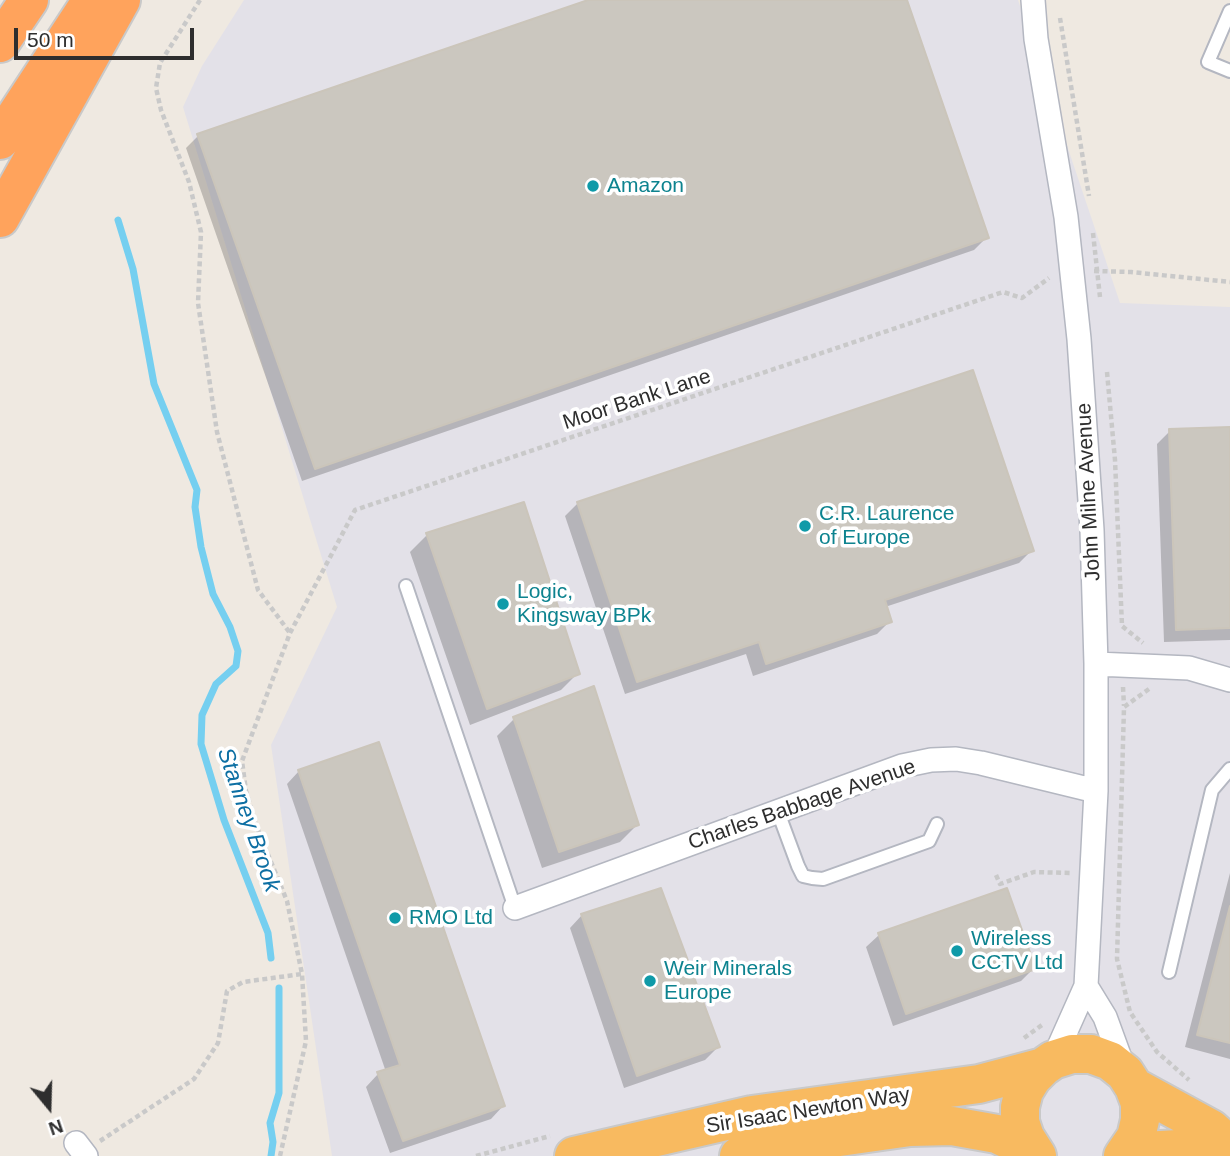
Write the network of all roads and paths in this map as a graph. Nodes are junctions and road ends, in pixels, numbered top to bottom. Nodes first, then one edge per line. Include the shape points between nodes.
1 (29, 0) edge
2 (92, 0) edge
3 (121, 0) edge
4 (200, 0) edge
5 (1032, 0) edge
6 (1059, 10) dead end
7 (1230, 11) edge
8 (0, 43) edge
9 (1230, 71) edge
10 (0, 140) edge
11 (1090, 204) dead end
12 (0, 218) edge
13 (1093, 227) dead end
14 (1089, 270) dead end
15 (1098, 272) junction
16 (1055, 274) dead end
17 (1230, 282) edge
18 (1101, 299) dead end
19 (1107, 366) dead end
20 (406, 586) dead end
21 (290, 633) junction
22 (1147, 645) dead end
23 (1096, 664) junction
24 (1230, 680) edge
25 (1157, 687) dead end
26 (1230, 769) edge
27 (1096, 791) junction
28 (778, 811) junction
29 (937, 824) dead end
30 (1077, 873) dead end
31 (996, 874) dead end
32 (515, 908) joint
33 (1168, 972) dead end
34 (302, 974) junction
35 (1086, 986) junction
36 (1045, 1019) dead end
37 (1014, 1042) dead end
38 (1048, 1063) junction
39 (1130, 1080) junction
40 (1191, 1081) dead end
41 (1230, 1146) edge
42 (81, 1150) edge
43 (1035, 1153) edge
44 (1125, 1154) edge
45 (280, 1156) edge
46 (574, 1156) edge
47 (739, 1156) edge

1 - 8 highway
2 - 10 highway
3 - 12 highway
4 - 21 path via 160,63 156,88 201,232 198,303 217,432 258,590
5 - 23 street, John Milne Avenue via 1066,217 1079,339
6 - 11 path
7 - 9 lane via 1208,62
13 - 15 path
14 - 15 path
15 - 17 path
15 - 18 path
16 - 21 path, Moor Bank Lane via 1022,298 1003,292 355,510
19 - 22 path via 1122,626
20 - 32 lane
21 - 34 path via 242,761 256,825 287,901
23 - 24 street via 1189,668
23 - 27 street, John Milne Avenue
25 - 40 path via 1124,707 1117,959 1130,1012 1157,1052
26 - 33 lane via 1212,790
27 - 28 street, Charles Babbage Avenue via 981,763 930,760
27 - 35 street, John Milne Avenue
28 - 29 lane via 803,876 813,878 929,841
28 - 32 street, Charles Babbage Avenue
30 - 31 path via 1034,872 1000,884
34 - 42 path via 243,982 227,991 218,1043 194,1079
34 - 45 path via 306,1041
35 - 38 street, John Milne Avenue
35 - 39 street via 1105,1017
36 - 37 path via 1032,1034
38 - 39 highway, Sir Isaac Newton Way via 1072,1054 1091,1055 1110,1061
38 - 43 highway via 1028,1084 1020,1107 1020,1122
38 - 46 highway, Sir Isaac Newton Way via 966,1086 752,1115
39 - 41 highway via 1211,1129
39 - 44 highway via 1140,1103 1140,1120
41 - 44 highway
43 - 47 highway, Sir Isaac Newton Way via 997,1134 952,1126 910,1127

